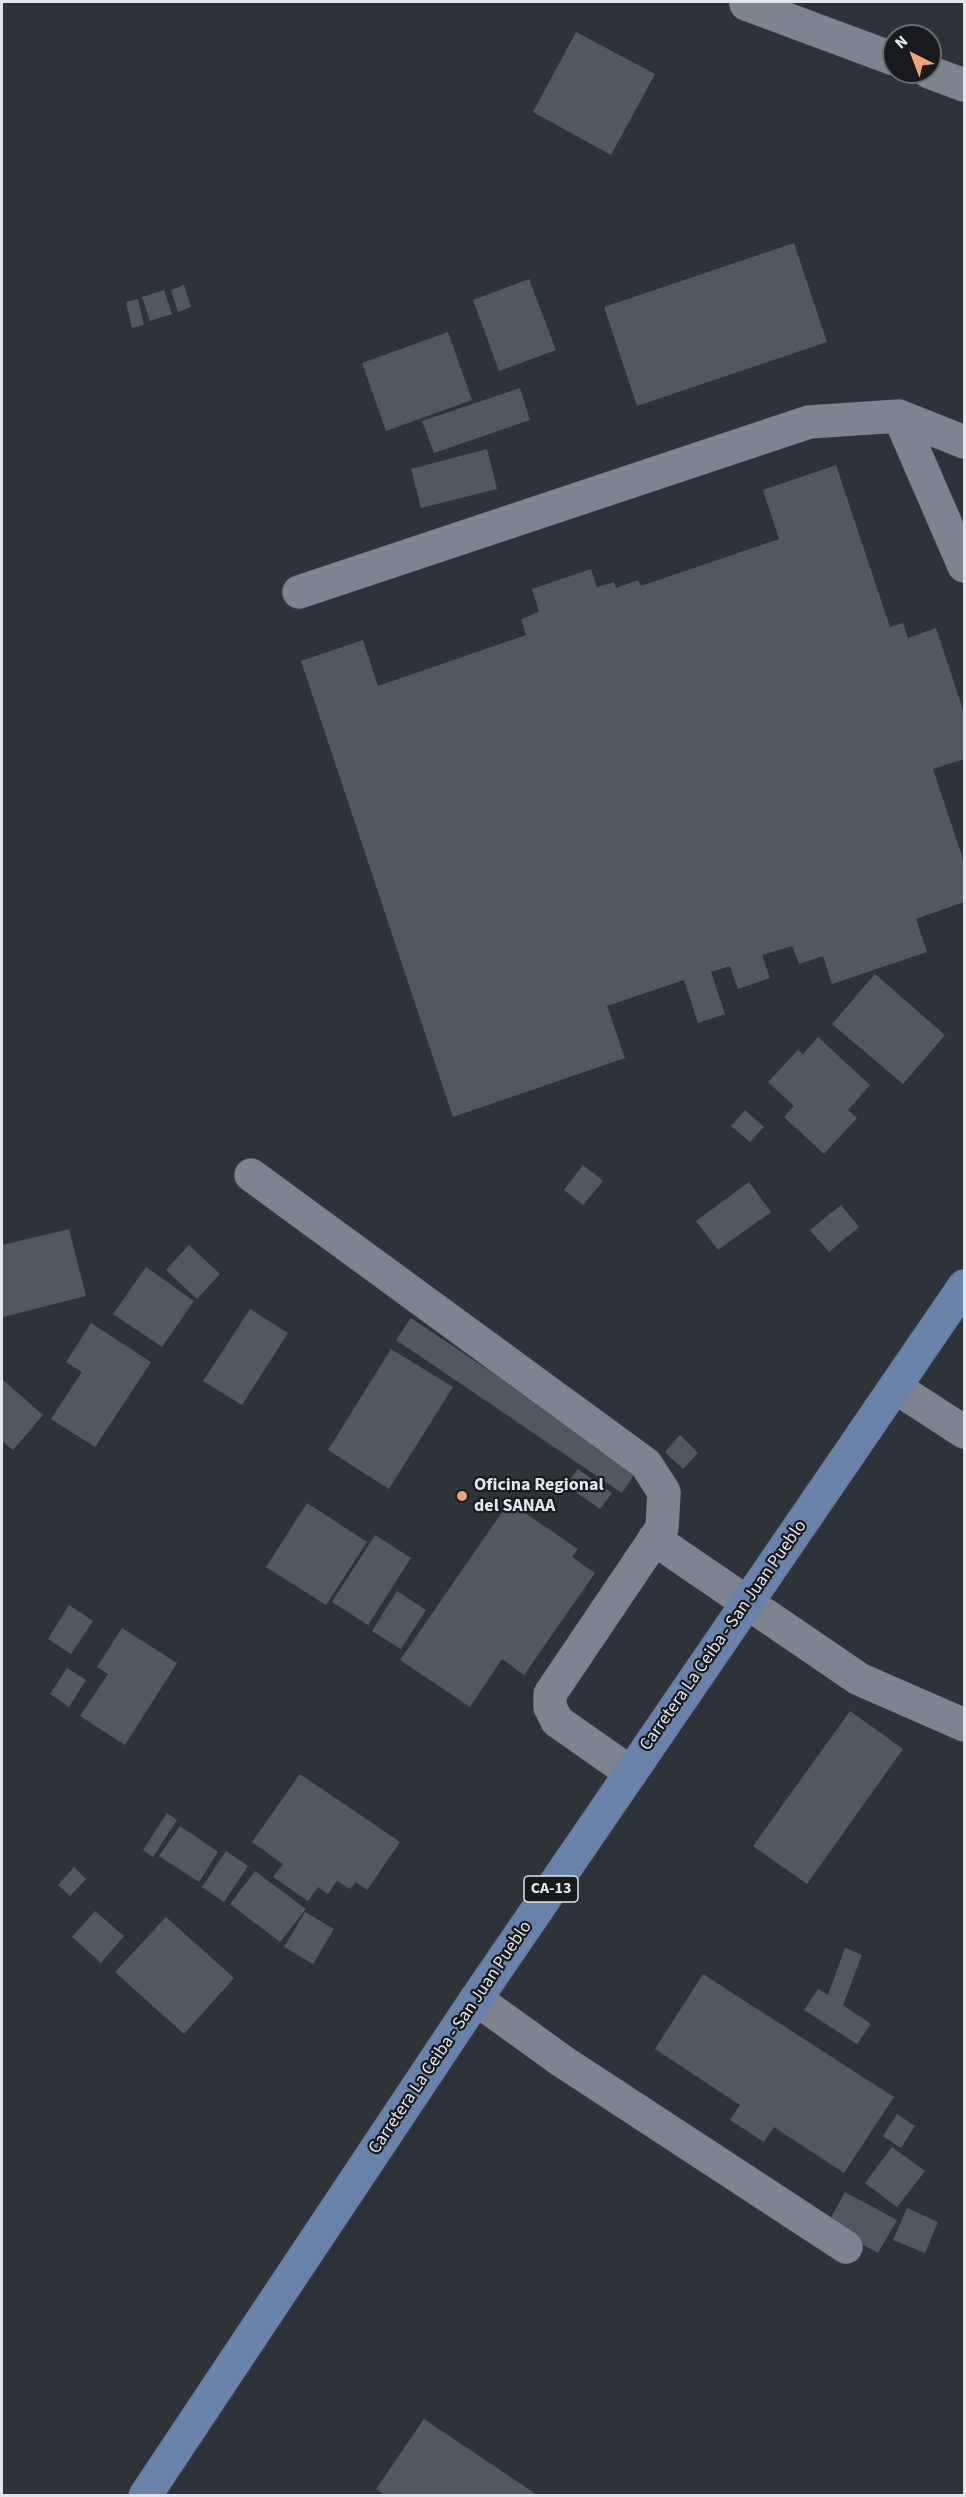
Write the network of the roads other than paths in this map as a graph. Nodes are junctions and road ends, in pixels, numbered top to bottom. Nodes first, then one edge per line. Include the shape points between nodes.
1 (746, 4) dead end
2 (882, 55) edge
3 (942, 77) edge
4 (964, 85) edge
5 (899, 416) junction
6 (964, 442) edge
7 (964, 566) edge
8 (299, 592) dead end
9 (252, 1175) dead end
10 (964, 1286) edge
11 (895, 1387) junction
12 (964, 1432) edge
13 (654, 1539) junction
14 (748, 1603) junction
15 (961, 1716) edge
16 (631, 1773) junction
17 (476, 2000) junction
18 (846, 2247) dead end
19 (145, 2496) edge

1 - 2 lane
3 - 4 lane
5 - 6 lane
5 - 7 lane
5 - 8 lane via 809,422
9 - 13 lane via 646,1464 663,1492 662,1528
10 - 11 main road, Carretera La Ceiba - San Juan Pueblo / CA-13
11 - 12 lane
11 - 14 main road, Carretera La Ceiba - San Juan Pueblo / CA-13
13 - 14 lane
13 - 16 lane via 550,1694 550,1707 557,1721
14 - 15 lane via 859,1679
14 - 16 main road, Carretera La Ceiba - San Juan Pueblo / CA-13
16 - 17 main road, Carretera La Ceiba - San Juan Pueblo / CA-13
17 - 18 lane
17 - 19 main road, Carretera La Ceiba - San Juan Pueblo / CA-13

